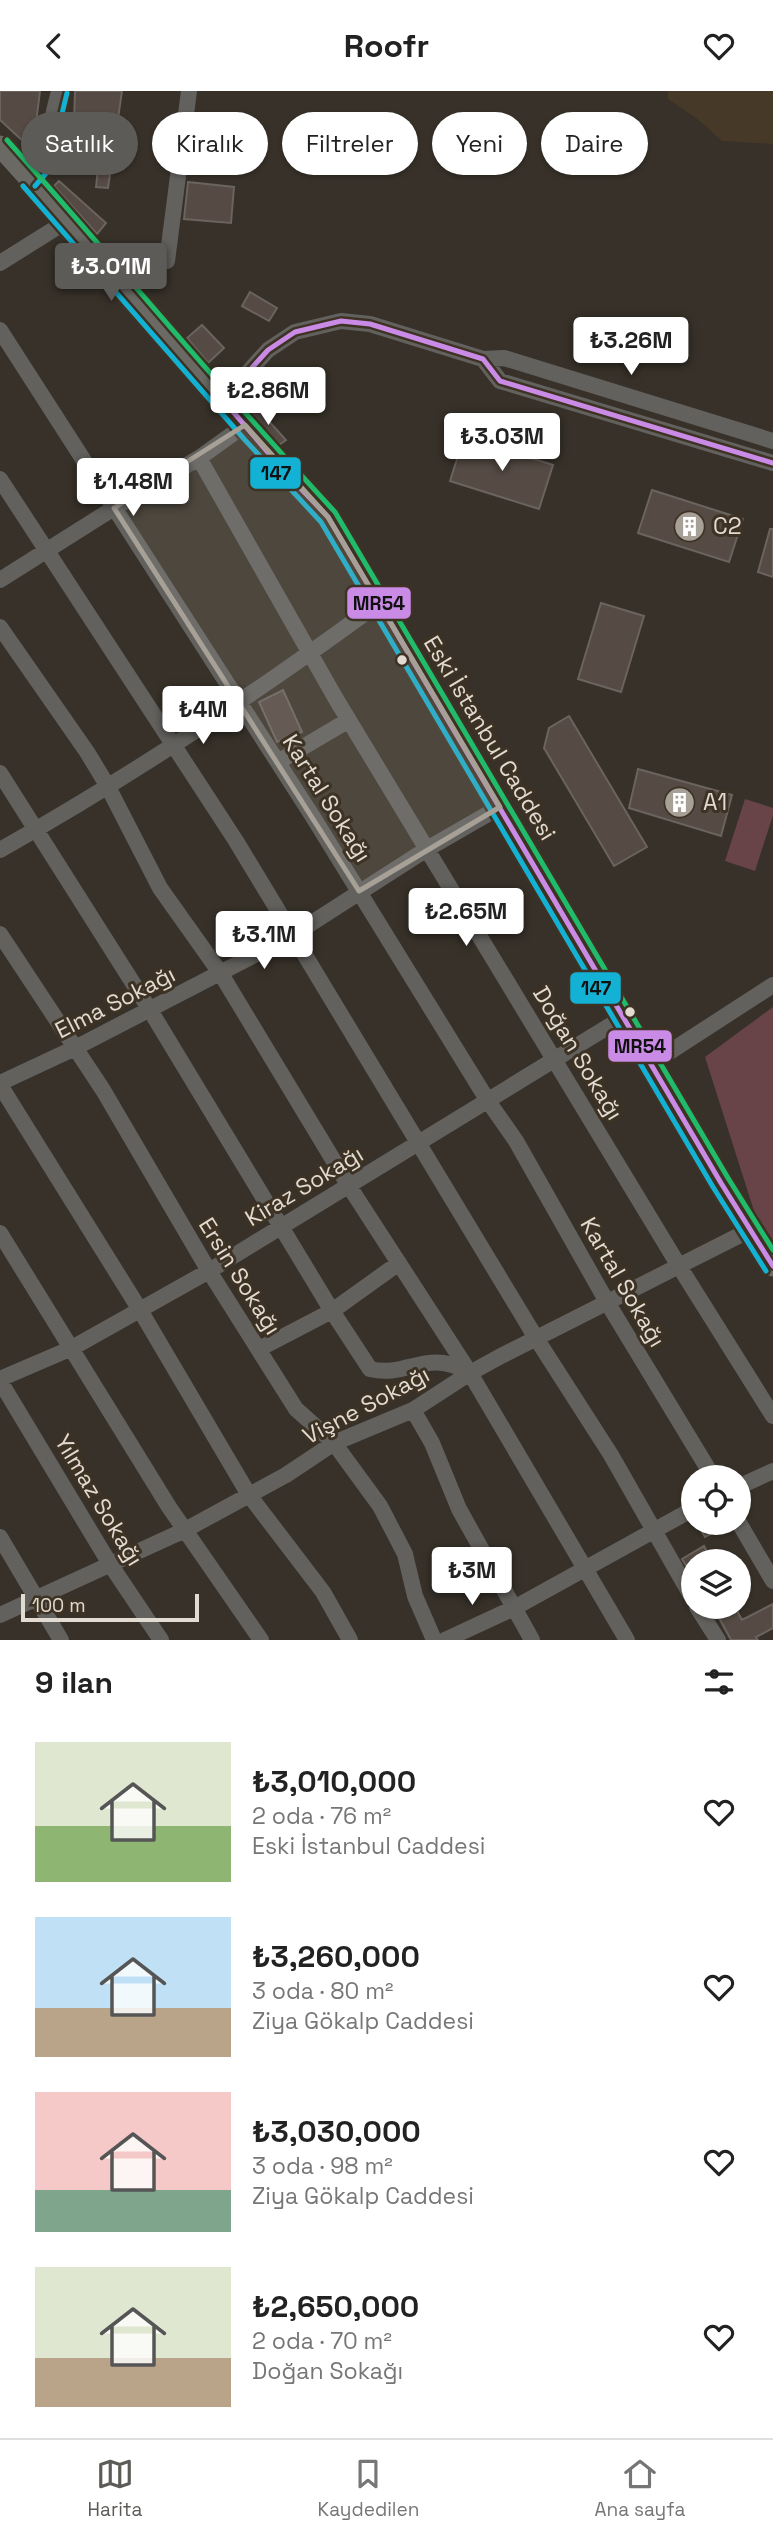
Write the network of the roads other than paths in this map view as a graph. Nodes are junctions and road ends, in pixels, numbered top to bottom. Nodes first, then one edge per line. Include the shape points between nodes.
1 (59, 91) edge
2 (189, 91) edge
3 (0, 146) edge
4 (29, 180) junction
5 (66, 221) junction
6 (167, 261) dead end
7 (0, 263) edge
8 (0, 330) edge
9 (483, 359) junction
10 (223, 400) junction
11 (652, 403) junction
12 (245, 425) junction
13 (646, 425) junction
14 (773, 441) edge
15 (199, 458) junction
16 (773, 463) edge
17 (0, 479) edge
18 (114, 508) junction
19 (46, 551) junction
20 (0, 580) edge
21 (379, 603) junction
22 (0, 627) edge
23 (309, 654) junction
24 (239, 701) junction
25 (349, 720) junction
26 (172, 744) junction
27 (278, 762) junction
28 (0, 773) edge
29 (107, 785) junction
30 (500, 807) junction
31 (37, 829) junction
32 (427, 849) junction
33 (0, 850) edge
34 (359, 891) junction
35 (0, 934) edge
36 (293, 935) junction
37 (221, 974) junction
38 (773, 985) edge
39 (150, 1010) junction
40 (624, 1017) junction
41 (75, 1048) junction
42 (556, 1060) junction
43 (651, 1064) junction
44 (0, 1084) edge
45 (488, 1101) junction
46 (418, 1143) junction
47 (349, 1186) junction
48 (282, 1226) junction
49 (750, 1230) junction
50 (0, 1233) edge
51 (399, 1263) junction
52 (679, 1266) junction
53 (773, 1266) edge
54 (209, 1271) junction
55 (607, 1303) junction
56 (140, 1310) junction
57 (332, 1311) junction
58 (536, 1338) junction
59 (72, 1348) junction
60 (258, 1349) junction
61 (470, 1373) junction
62 (0, 1380) edge
63 (413, 1410) junction
64 (773, 1416) edge
65 (334, 1443) junction
66 (706, 1465) edge
67 (773, 1471) edge
68 (751, 1481) edge
69 (249, 1495) junction
70 (681, 1515) edge
71 (185, 1530) junction
72 (654, 1530) junction
73 (746, 1535) edge
74 (0, 1537) edge
75 (110, 1563) junction
76 (584, 1568) junction
77 (681, 1578) edge
78 (773, 1581) edge
79 (35, 1598) junction
80 (514, 1608) junction
81 (0, 1615) edge
82 (705, 1619) edge
83 (61, 1640) edge
84 (161, 1640) edge
85 (261, 1640) edge
86 (350, 1640) edge
87 (434, 1640) edge
88 (445, 1640) edge
89 (532, 1640) edge
90 (627, 1640) edge
91 (718, 1640) edge

1 - 4 street via 40,167
2 - 6 street
3 - 4 main road, Eski İstanbul Caddesi
4 - 5 main road, Eski İstanbul Caddesi
5 - 7 street
5 - 10 main road, Eski İstanbul Caddesi
8 - 18 street, Kartal Sokağı
9 - 10 street via 370,324 341,321 295,332 268,350
9 - 11 street via 504,358
9 - 13 street via 500,381
10 - 12 main road, Eski İstanbul Caddesi
11 - 13 street
11 - 14 street
12 - 15 street
12 - 21 main road, Eski İstanbul Caddesi via 328,517
13 - 16 street
15 - 18 street
15 - 23 street, Doğan Sokağı
17 - 19 street
18 - 19 street
18 - 24 street, Kartal Sokağı
19 - 20 street
19 - 26 street
21 - 23 street
21 - 30 main road, Eski İstanbul Caddesi
22 - 29 street
23 - 24 street
23 - 25 street, Doğan Sokağı
24 - 26 street
24 - 27 street, Kartal Sokağı
25 - 27 street
25 - 32 street, Doğan Sokağı
26 - 29 street
26 - 36 street
27 - 34 street, Kartal Sokağı
28 - 31 street
29 - 31 street
29 - 37 street via 160,888
30 - 32 street, Elma Sokağı
30 - 40 main road, Eski İstanbul Caddesi
31 - 33 street
31 - 39 street
32 - 34 street, Elma Sokağı
32 - 42 street, Doğan Sokağı
34 - 36 street, Elma Sokağı
34 - 45 street, Kartal Sokağı
35 - 41 street, Ersin Sokağı
36 - 37 street, Elma Sokağı
36 - 46 street
37 - 39 street, Elma Sokağı
37 - 47 street
38 - 43 street
39 - 41 street, Elma Sokağı
39 - 48 street
40 - 42 street, Kiraz Sokağı
40 - 43 main road, Eski İstanbul Caddesi
41 - 44 street, Elma Sokağı
41 - 54 street, Ersin Sokağı
42 - 45 street, Kiraz Sokağı
42 - 52 street, Doğan Sokağı
43 - 49 main road, Eski İstanbul Caddesi
44 - 56 street
45 - 46 street, Kiraz Sokağı
45 - 55 street, Kartal Sokağı via 516,1141
46 - 47 street, Kiraz Sokağı
46 - 58 street
47 - 48 street, Kiraz Sokağı
47 - 51 street
48 - 54 street, Kiraz Sokağı
48 - 57 street
49 - 52 street, Vişne Sokağı
49 - 53 main road, Eski İstanbul Caddesi
50 - 59 street
51 - 57 street
51 - 61 street
52 - 55 street, Vişne Sokağı
52 - 64 street, Doğan Sokağı
54 - 56 street, Kiraz Sokağı
54 - 60 street, Ersin Sokağı
55 - 58 street, Vişne Sokağı
55 - 66 street, Kartal Sokağı
56 - 59 street, Kiraz Sokağı
56 - 69 street
57 - 60 street
57 - 61 street via 370,1369 385,1373 425,1362 450,1362
58 - 61 street, Vişne Sokağı
58 - 72 street
59 - 62 street, Kiraz Sokağı
59 - 71 street
60 - 65 street, Ersin Sokağı via 296,1409
61 - 63 street, Vişne Sokağı
61 - 76 street
62 - 75 street, Yılmaz Sokağı
63 - 65 street, Vişne Sokağı
63 - 80 street via 459,1509
65 - 69 street, Vişne Sokağı
65 - 87 street, Ersin Sokağı via 380,1506 405,1555 415,1596
67 - 68 street
69 - 71 street, Vişne Sokağı
69 - 86 street via 323,1592
70 - 72 street
71 - 75 street, Vişne Sokağı
71 - 85 street
72 - 76 street
72 - 77 street
73 - 78 street
74 - 79 street
75 - 79 street, Vişne Sokağı
75 - 84 street, Yılmaz Sokağı
76 - 80 street
76 - 90 street
79 - 81 street, Vişne Sokağı
79 - 83 street
80 - 88 street
80 - 89 street
82 - 91 street

